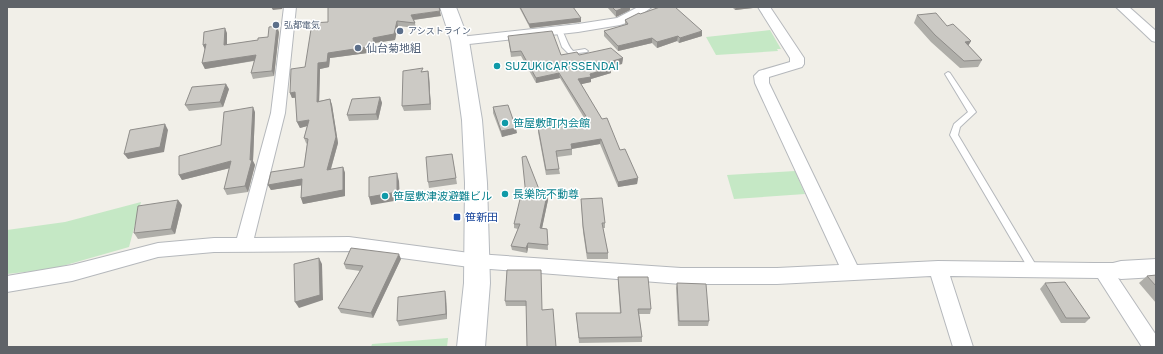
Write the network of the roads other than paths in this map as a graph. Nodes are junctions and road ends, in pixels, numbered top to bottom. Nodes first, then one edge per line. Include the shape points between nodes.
1 (290, 7) edge
2 (448, 7) edge
3 (646, 7) edge
4 (764, 7) edge
5 (1122, 7) edge
6 (559, 30) junction
7 (1156, 38) edge
8 (460, 40) junction
9 (585, 51) dead end
10 (948, 74) dead end
11 (244, 244) junction
12 (477, 261) junction
13 (938, 268) junction
14 (1156, 268) edge
15 (1034, 270) junction
16 (1112, 270) junction
17 (852, 273) junction
18 (7, 284) edge
19 (471, 347) edge
20 (963, 347) edge
21 (1153, 347) edge

1 - 11 street via 278,113
2 - 8 main road
3 - 6 street via 620,21
4 - 17 street via 797,58 797,64 764,74 761,76 762,83
5 - 7 street
6 - 8 street
6 - 9 lane via 565,47 571,53
8 - 12 main road via 473,135
10 - 15 lane via 972,112 957,126 954,135
11 - 12 street via 349,244
11 - 18 street via 158,250 72,273
12 - 17 street via 681,276
12 - 19 main road
13 - 15 street
13 - 17 street
13 - 20 street
14 - 16 street
15 - 16 street
16 - 21 street

